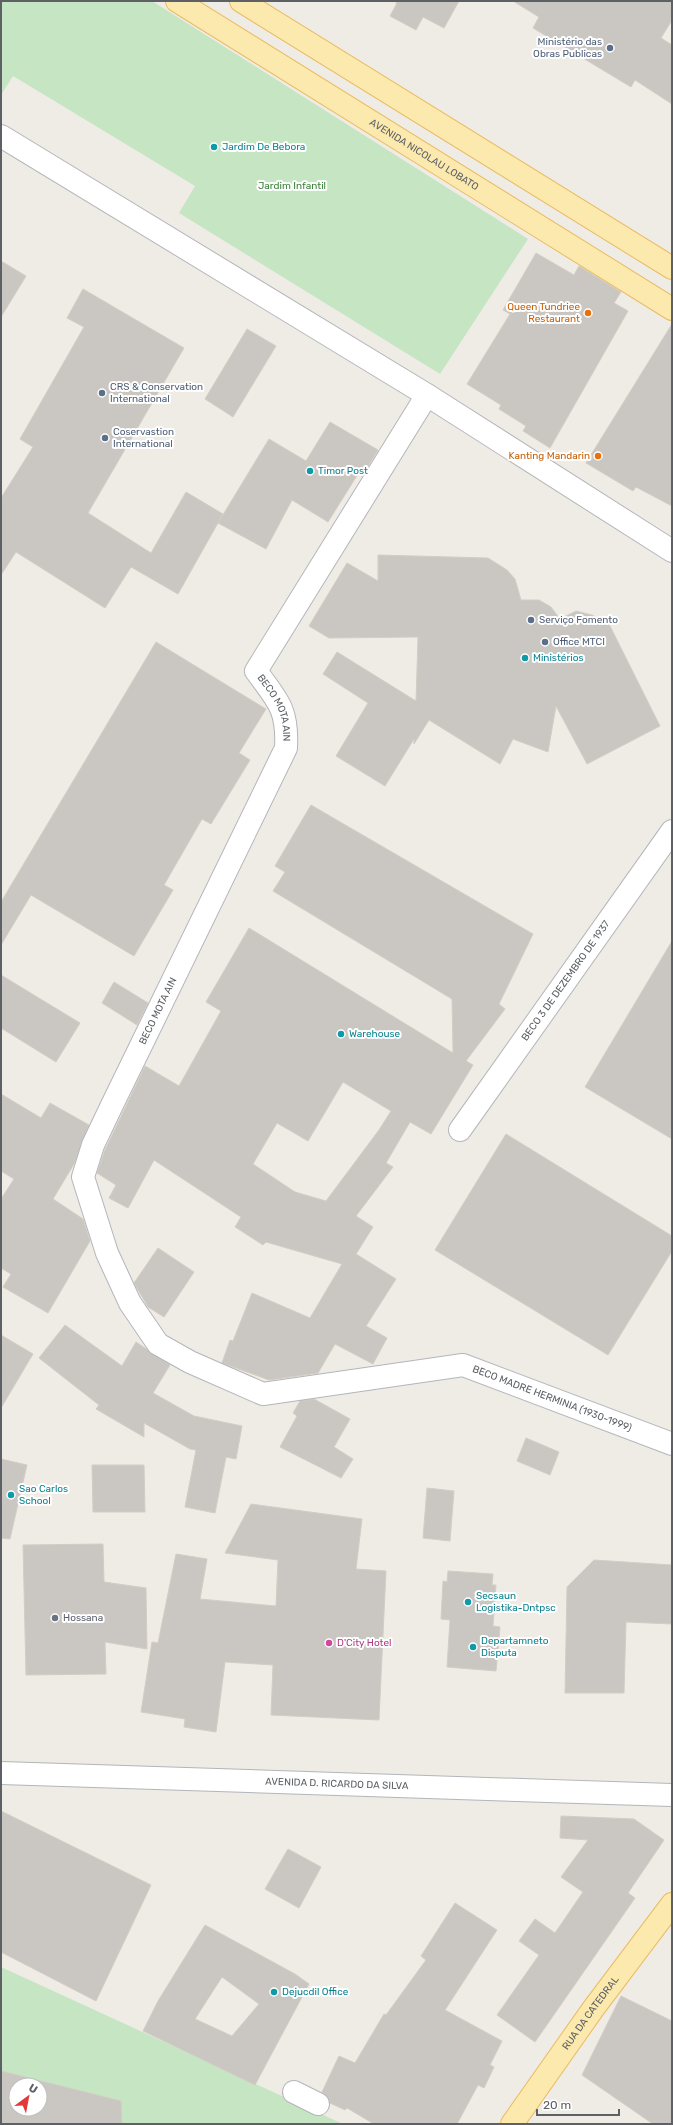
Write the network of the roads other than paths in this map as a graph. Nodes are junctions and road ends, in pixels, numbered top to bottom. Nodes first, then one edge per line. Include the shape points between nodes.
1 (177, 1) edge
2 (241, 1) edge
3 (1, 136) edge
4 (672, 268) edge
5 (672, 309) edge
6 (427, 395) junction
7 (672, 551) edge
8 (672, 831) edge
9 (460, 1130) dead end
10 (263, 1394) joint
11 (672, 1444) edge
12 (1, 1773) edge
13 (672, 1795) edge
14 (672, 1904) edge
15 (294, 2092) dead end
16 (318, 2104) dead end
17 (512, 2124) edge

1 - 5 main road, AVENIDA NICOLAU LOBATO
2 - 4 main road
3 - 6 street
6 - 7 street
6 - 10 street, BECO MOTA AIN via 256,671 279,702 287,726 286,748 93,1145 83,1177 107,1253 130,1303 158,1344 190,1362
8 - 9 street, BECO 3 DE DEZEMBRO DE 1937
10 - 11 street, BECO MADRE HERMINIA (1930-1999) via 463,1366
12 - 13 street, AVENIDA D. RICARDO DA SILVA
14 - 17 main road, RUA DA CATEDRAL via 593,2009
15 - 16 street

